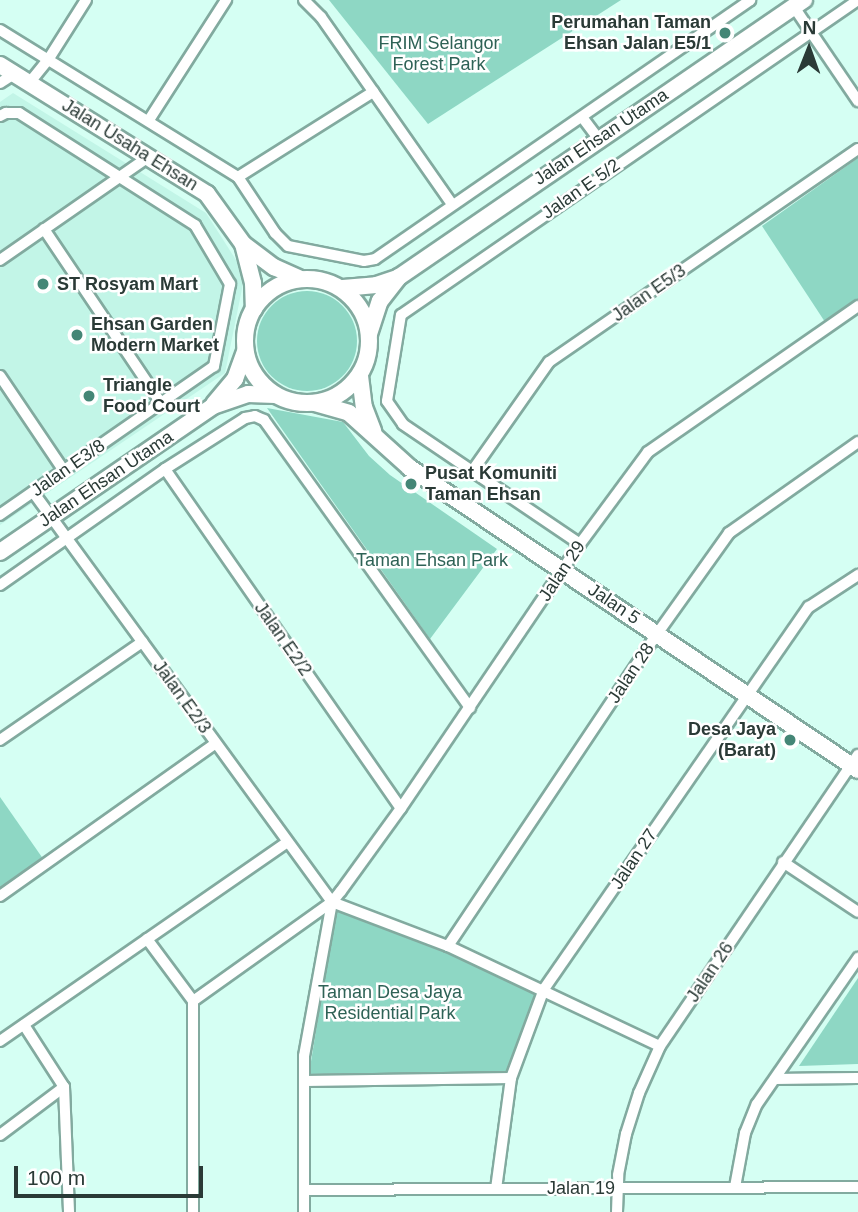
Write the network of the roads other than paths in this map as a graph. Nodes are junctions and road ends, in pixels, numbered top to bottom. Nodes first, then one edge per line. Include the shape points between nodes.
1 (86, 0) edge
2 (226, 0) edge
3 (304, 0) edge
4 (750, 0) edge
5 (858, 0) edge
6 (799, 3) edge
7 (0, 30) edge
8 (811, 32) junction
9 (48, 60) junction
10 (4, 74) edge
11 (30, 82) junction
12 (373, 92) junction
13 (858, 101) edge
14 (0, 116) edge
15 (582, 117) junction
16 (149, 120) junction
17 (598, 138) junction
18 (858, 149) edge
19 (148, 157) junction
20 (122, 176) junction
21 (238, 177) junction
22 (452, 204) junction
23 (44, 229) junction
24 (243, 244) junction
25 (0, 260) edge
26 (400, 277) junction
27 (299, 278) junction
28 (343, 288) junction
29 (858, 306) edge
30 (254, 309) junction
31 (369, 334) junction
32 (245, 349) junction
33 (0, 376) edge
34 (360, 376) junction
35 (281, 398) junction
36 (161, 403) junction
37 (316, 403) junction
38 (213, 406) junction
39 (374, 433) junction
40 (858, 442) edge
41 (165, 469) junction
42 (474, 470) junction
43 (64, 471) junction
44 (33, 492) junction
45 (0, 515) edge
46 (51, 516) junction
47 (67, 538) junction
48 (580, 544) junction
49 (0, 552) edge
50 (562, 570) junction
51 (858, 575) edge
52 (0, 585) edge
53 (657, 634) junction
54 (142, 642) junction
55 (747, 693) junction
56 (470, 708) junction
57 (0, 740) edge
58 (215, 744) junction
59 (856, 764) edge
60 (401, 808) junction
61 (287, 842) junction
62 (783, 862) junction
63 (0, 896) edge
64 (332, 902) junction
65 (858, 912) edge
66 (147, 939) junction
67 (448, 946) junction
68 (858, 958) edge
69 (544, 989) junction
70 (193, 1001) junction
71 (24, 1025) junction
72 (0, 1041) edge
73 (660, 1046) junction
74 (511, 1078) junction
75 (858, 1078) edge
76 (775, 1079) junction
77 (305, 1081) junction
78 (64, 1087) junction
79 (0, 1135) edge
80 (858, 1187) edge
81 (617, 1188) junction
82 (735, 1188) junction
83 (496, 1189) junction
84 (304, 1190) junction
85 (69, 1212) edge
86 (193, 1212) edge
87 (304, 1212) edge
88 (617, 1212) edge

1 - 9 street
2 - 16 street
3 - 12 street
4 - 15 street
5 - 8 street, Jalan E 5/2
6 - 8 street
6 - 17 street, Jalan Ehsan Utama
7 - 9 street
8 - 13 street
8 - 42 street, Jalan E 5/2 via 401,315 387,401 403,424
9 - 11 street
9 - 16 street
10 - 11 street, Jalan Usaha Ehsan
11 - 19 street, Jalan Usaha Ehsan
12 - 21 street
12 - 22 street
14 - 20 street, Jalan E3/8 via 19,113
15 - 17 street
15 - 22 street
16 - 21 street
17 - 26 street, Jalan Ehsan Utama
18 - 42 street, Jalan E5/3 via 549,362
19 - 20 street
19 - 24 street, Jalan Usaha Ehsan via 207,194
20 - 23 street
20 - 36 street, Jalan E3/8 via 195,225 230,284 214,366
21 - 22 street via 288,246 352,260 375,258
23 - 25 street
23 - 36 street
24 - 27 street, Jalan Usaha Ehsan via 264,261
24 - 30 street, Jalan Usaha Ehsan
26 - 28 street, Jalan Ehsan Utama
26 - 31 street, Jalan Ehsan Utama via 380,301
27 - 28 street
27 - 30 street via 277,287
28 - 31 street via 358,303
29 - 48 street, Jalan 29 via 649,452
30 - 32 street via 246,328
31 - 34 street
32 - 35 street via 257,378
32 - 38 street, Jalan Ehsan Utama via 235,379
33 - 43 street
34 - 37 street via 342,393
34 - 39 street, Jalan 5 via 364,407
35 - 37 street
35 - 38 street, Jalan Ehsan Utama via 271,392 248,394
36 - 43 street, Jalan E3/8
37 - 39 street, Jalan 5 via 340,408
38 - 46 street, Jalan Ehsan Utama
39 - 50 street, Jalan 5 via 410,468
40 - 53 street, Jalan 28 via 730,533
41 - 47 street
41 - 56 street via 245,418 264,420
41 - 60 street, Jalan E2/2
42 - 48 street
43 - 44 street, Jalan E3/8
44 - 45 street, Jalan E3/8
44 - 46 street, Jalan E2/3
46 - 47 street, Jalan E2/3
46 - 49 street, Jalan Ehsan Utama
47 - 52 street
47 - 54 street, Jalan E2/3
48 - 50 street, Jalan 29
50 - 53 street, Jalan 5
50 - 56 street, Jalan 29
51 - 55 street, Jalan 27 via 809,607
53 - 55 street, Jalan 5
53 - 67 street, Jalan 28
54 - 57 street
54 - 58 street, Jalan E2/3
55 - 59 street, Jalan 5
55 - 69 street, Jalan 27
56 - 60 street, Jalan 29
58 - 61 street, Jalan E2/3
58 - 63 street
59 - 62 street, Jalan 26
60 - 64 street, Jalan 29
61 - 64 street, Jalan E2/3
61 - 66 street
62 - 65 street
62 - 73 street, Jalan 26
64 - 67 street
64 - 70 street
64 - 77 street via 307,1031
66 - 70 street
66 - 71 street
67 - 69 street
68 - 76 street
69 - 73 street
69 - 74 street, Jalan 27
70 - 86 street
71 - 72 street
71 - 78 street
73 - 81 street, Jalan 26 via 626,1134
74 - 77 street
74 - 83 street, Jalan 27
75 - 76 street
76 - 82 street via 757,1104 745,1133
77 - 84 street
78 - 79 street
78 - 85 street
80 - 82 street, Jalan 19
81 - 82 street, Jalan 19
81 - 83 street, Jalan 19
81 - 88 street, Jalan 26
83 - 84 street, Jalan 19
84 - 87 street

